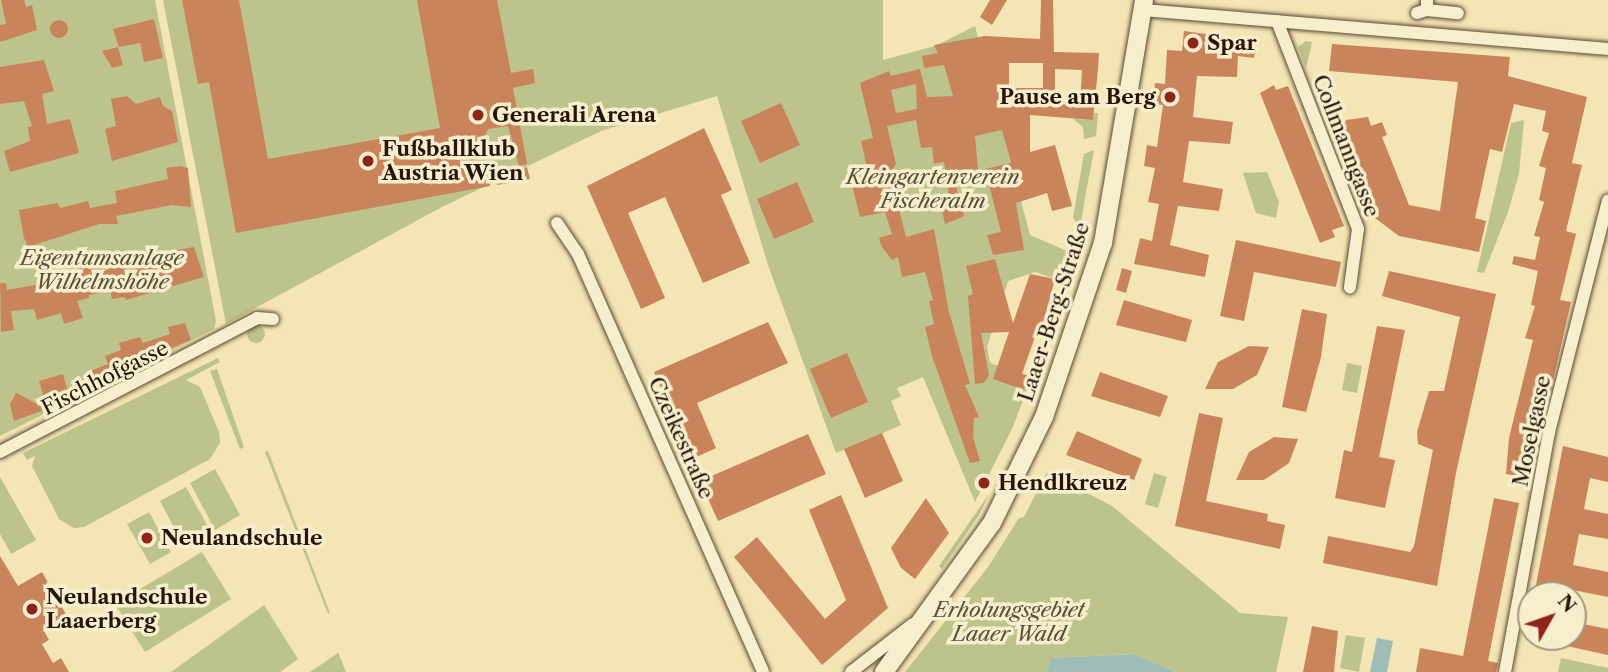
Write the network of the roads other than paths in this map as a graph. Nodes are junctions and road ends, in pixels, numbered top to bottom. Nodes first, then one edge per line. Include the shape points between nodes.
1 (1144, 5) edge
2 (1424, 8) edge
3 (1458, 13) dead end
4 (1277, 21) junction
5 (1608, 49) edge
6 (1608, 200) edge
7 (557, 223) dead end
8 (1350, 287) dead end
9 (273, 319) dead end
10 (0, 453) edge
11 (930, 611) junction
12 (763, 672) edge
13 (852, 672) edge
14 (874, 672) edge
15 (884, 672) edge
16 (1505, 672) edge

1 - 4 street
1 - 11 main road, Laaer-Berg-Straße via 1103,243 1071,345 1016,479 985,534
2 - 3 street
4 - 5 street
4 - 8 street, Collmanngasse via 1358,229
6 - 16 street, Moselgasse via 1549,432
7 - 12 street, Czeikestraße via 578,254
9 - 10 street, Fischhofgasse via 257,318
11 - 13 street
11 - 14 main road, Laaer-Berg-Straße
11 - 15 main road, Laaer-Berg-Straße

